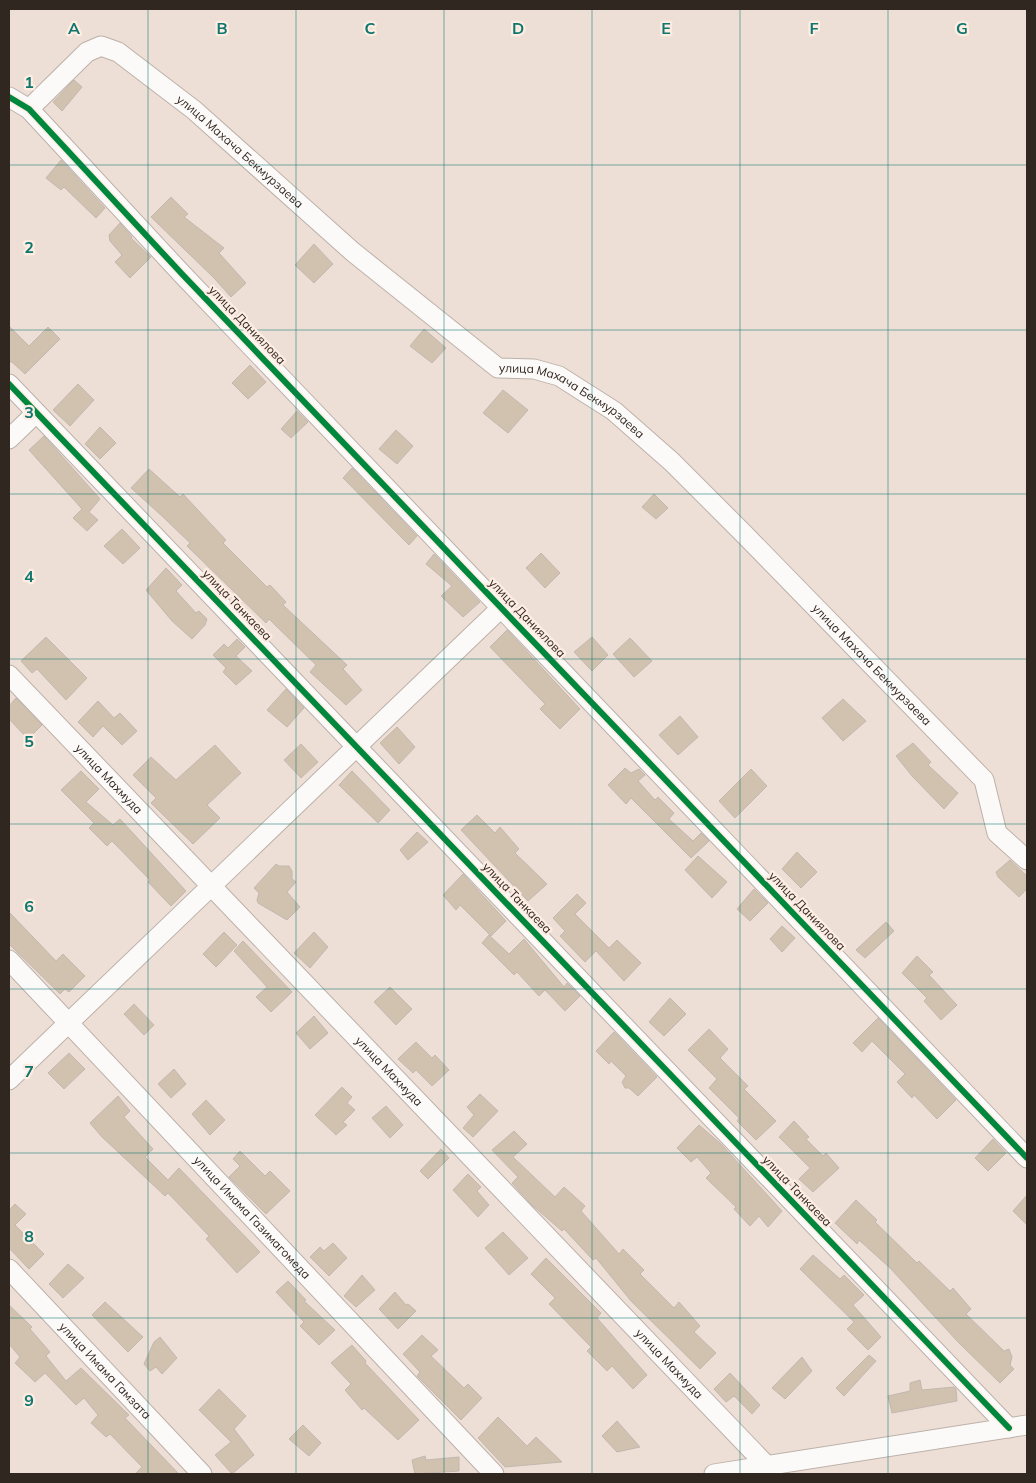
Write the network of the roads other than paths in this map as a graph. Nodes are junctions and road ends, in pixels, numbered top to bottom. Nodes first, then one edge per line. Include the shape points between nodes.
1 (9, 97) edge
2 (29, 109) junction
3 (9, 384) edge
4 (36, 412) junction
5 (9, 439) edge
6 (502, 607) junction
7 (9, 675) edge
8 (357, 746) junction
9 (1027, 860) edge
10 (211, 886) junction
11 (9, 960) edge
12 (69, 1023) junction
13 (9, 1080) edge
14 (1027, 1158) edge
15 (9, 1268) edge
16 (1018, 1427) edge
17 (768, 1467) junction
18 (202, 1474) edge
19 (494, 1474) edge
20 (714, 1474) edge

1 - 2 street, улица Даниялова
2 - 6 street, улица Даниялова via 182,274
2 - 9 street, улица Махача Бекмурзаева via 87,52 101,46 118,52 194,110 353,252 498,368 534,369 559,376 614,411 672,462 984,780 996,833
3 - 4 street, улица Танкаева
4 - 5 street
4 - 8 street, улица Танкаева
6 - 8 street
6 - 14 street, улица Даниялова
7 - 10 street, улица Махмуда
8 - 10 street
8 - 16 street, улица Танкаева
10 - 12 street
10 - 17 street, улица Махмуда
11 - 12 street, улица Имама Газимагомеда
12 - 13 street
12 - 19 street, улица Имама Газимагомеда
15 - 18 street, улица Имама Гамзата
16 - 17 street
17 - 20 street

